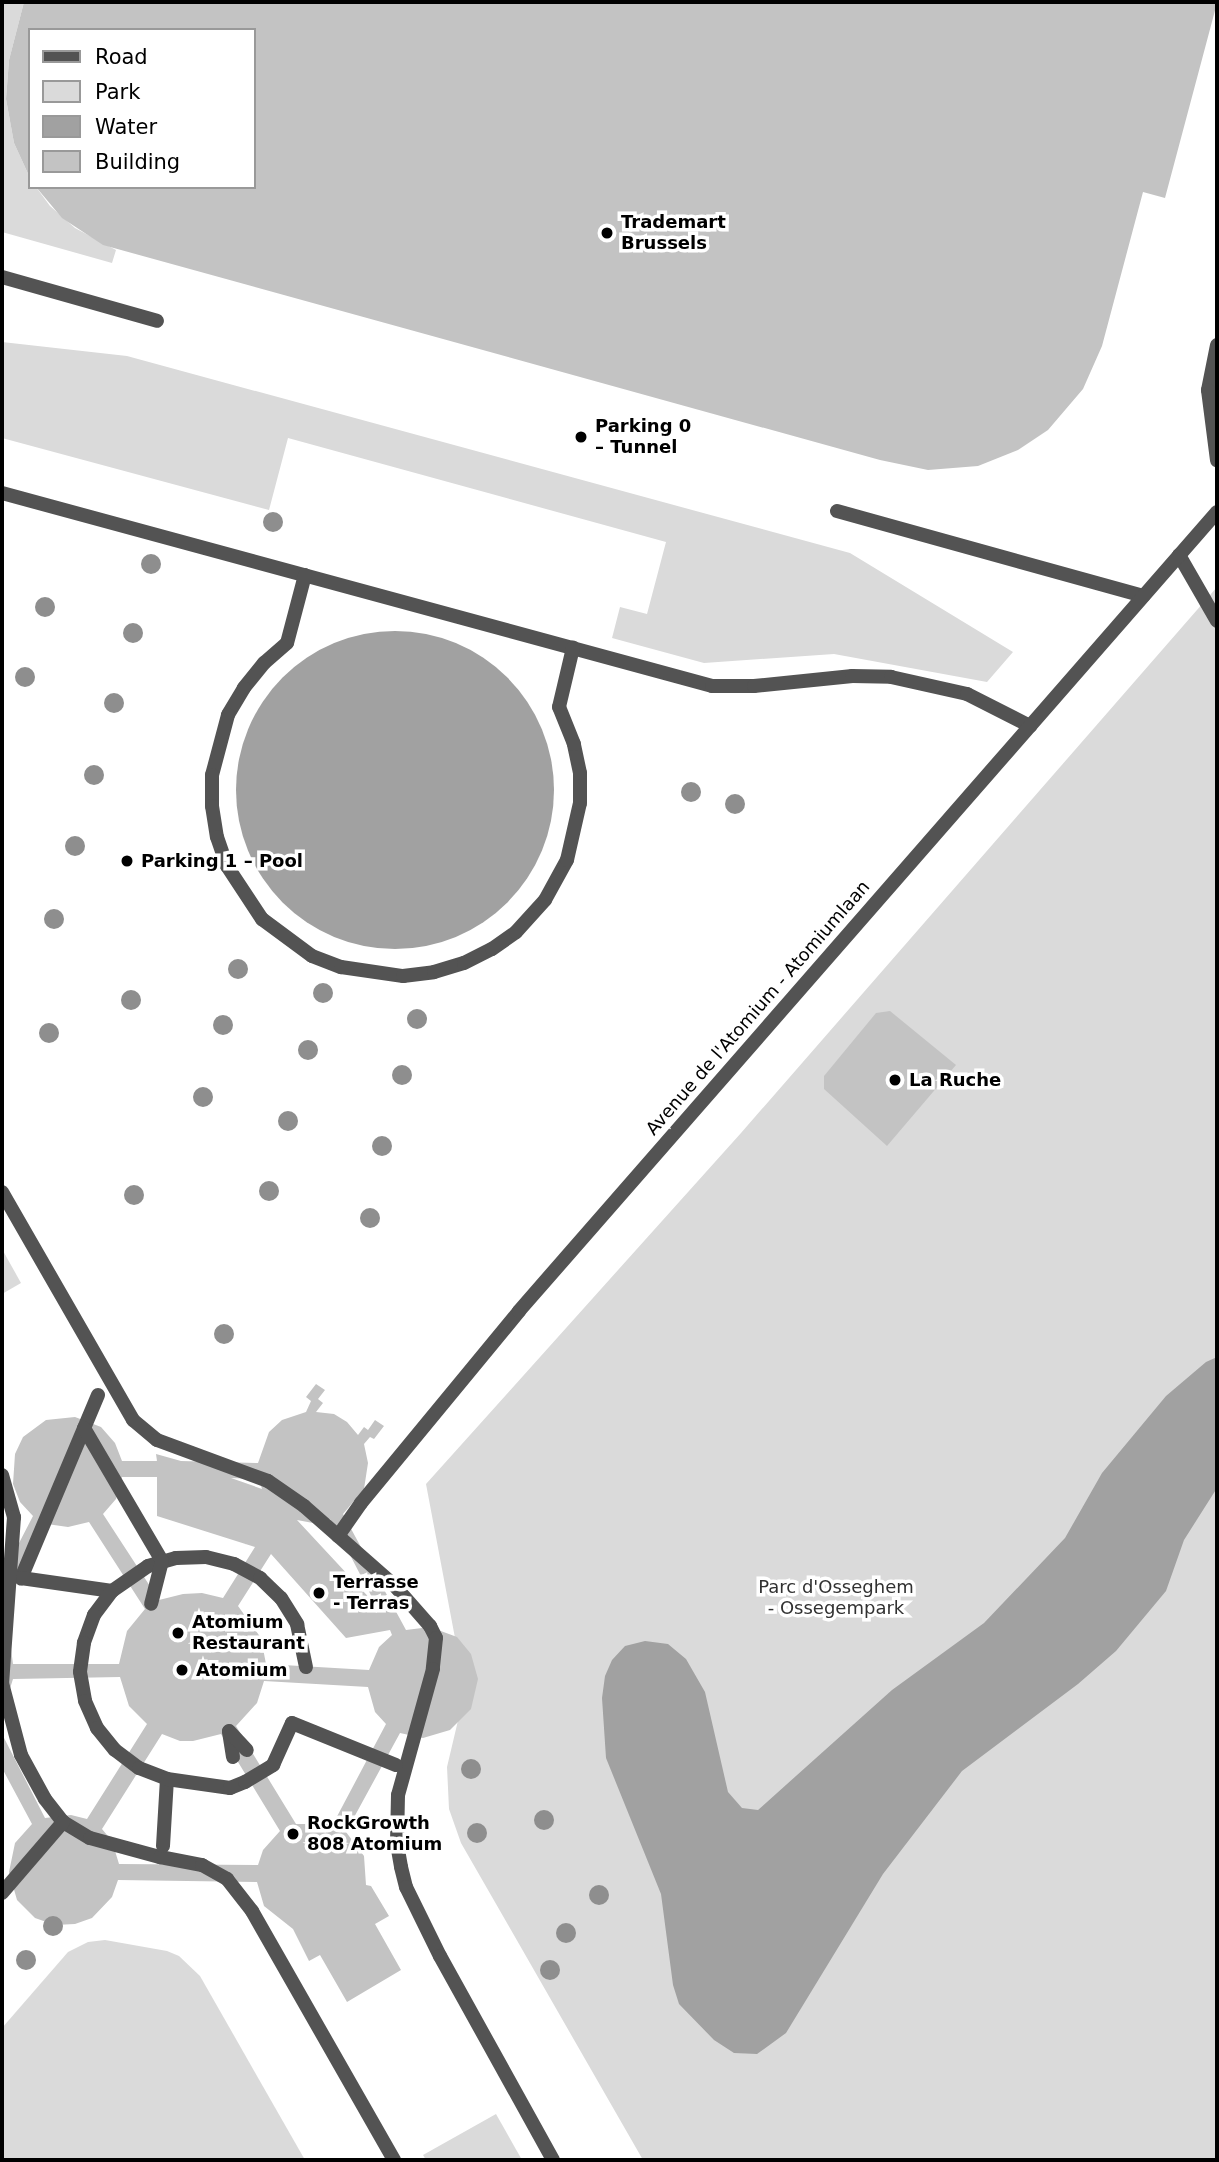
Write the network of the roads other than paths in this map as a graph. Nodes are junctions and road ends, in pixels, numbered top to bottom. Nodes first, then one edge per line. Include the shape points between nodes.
1 (2, 277) edge
2 (158, 321) dead end
3 (1217, 345) edge
4 (1217, 460) edge
5 (2, 493) edge
6 (837, 511) dead end
7 (1217, 512) edge
8 (1179, 555) junction
9 (305, 575) junction
10 (1143, 596) junction
11 (1217, 621) edge
12 (573, 648) junction
13 (1030, 726) junction
14 (2, 1192) edge
15 (98, 1395) dead end
16 (84, 1428) junction
17 (2, 1476) edge
18 (338, 1536) junction
19 (162, 1561) junction
20 (112, 1591) junction
21 (151, 1604) dead end
22 (306, 1667) dead end
23 (253, 1762) junction
24 (396, 1765) dead end
25 (239, 1770) junction
26 (167, 1779) junction
27 (63, 1822) junction
28 (163, 1846) dead end
29 (2, 1893) edge
30 (394, 2160) edge
31 (553, 2160) edge

1 - 2 street
3 - 4 street via 1208,390
5 - 9 street
6 - 10 street
7 - 8 street, Avenue de l'Atomium - Atomiumlaan
8 - 10 street, Avenue de l'Atomium - Atomiumlaan
8 - 11 street
9 - 12 street
9 - 12 street via 287,643 250,680 228,715 212,775 212,806 227,866 262,919 312,956 341,967 403,976 464,963 516,932 554,887 570,851 580,803 574,744 559,707
10 - 13 street, Avenue de l'Atomium - Atomiumlaan
12 - 13 street via 712,686 891,677 967,694
13 - 18 street, Avenue de l'Atomium - Atomiumlaan via 519,1311
14 - 18 street via 133,1420 157,1440 268,1481
15 - 16 street
16 - 19 street
16 - 20 street via 21,1578
17 - 27 street via 14,1517 2,1683 21,1755
18 - 31 street via 394,1585 436,1638 433,1669 398,1796 396,1832 401,1867 406,1888 440,1956
19 - 20 street via 135,1573
19 - 21 street
19 - 22 street via 213,1559 260,1578 281,1598 297,1624
20 - 26 street via 94,1615 84,1643 80,1671 85,1701 97,1728 115,1751 139,1768
23 - 24 street via 273,1765 292,1723
23 - 25 street
23 - 25 street via 229,1731
25 - 26 street via 230,1788
26 - 28 street
27 - 29 street
27 - 30 street via 90,1838 202,1865 227,1879 252,1911

